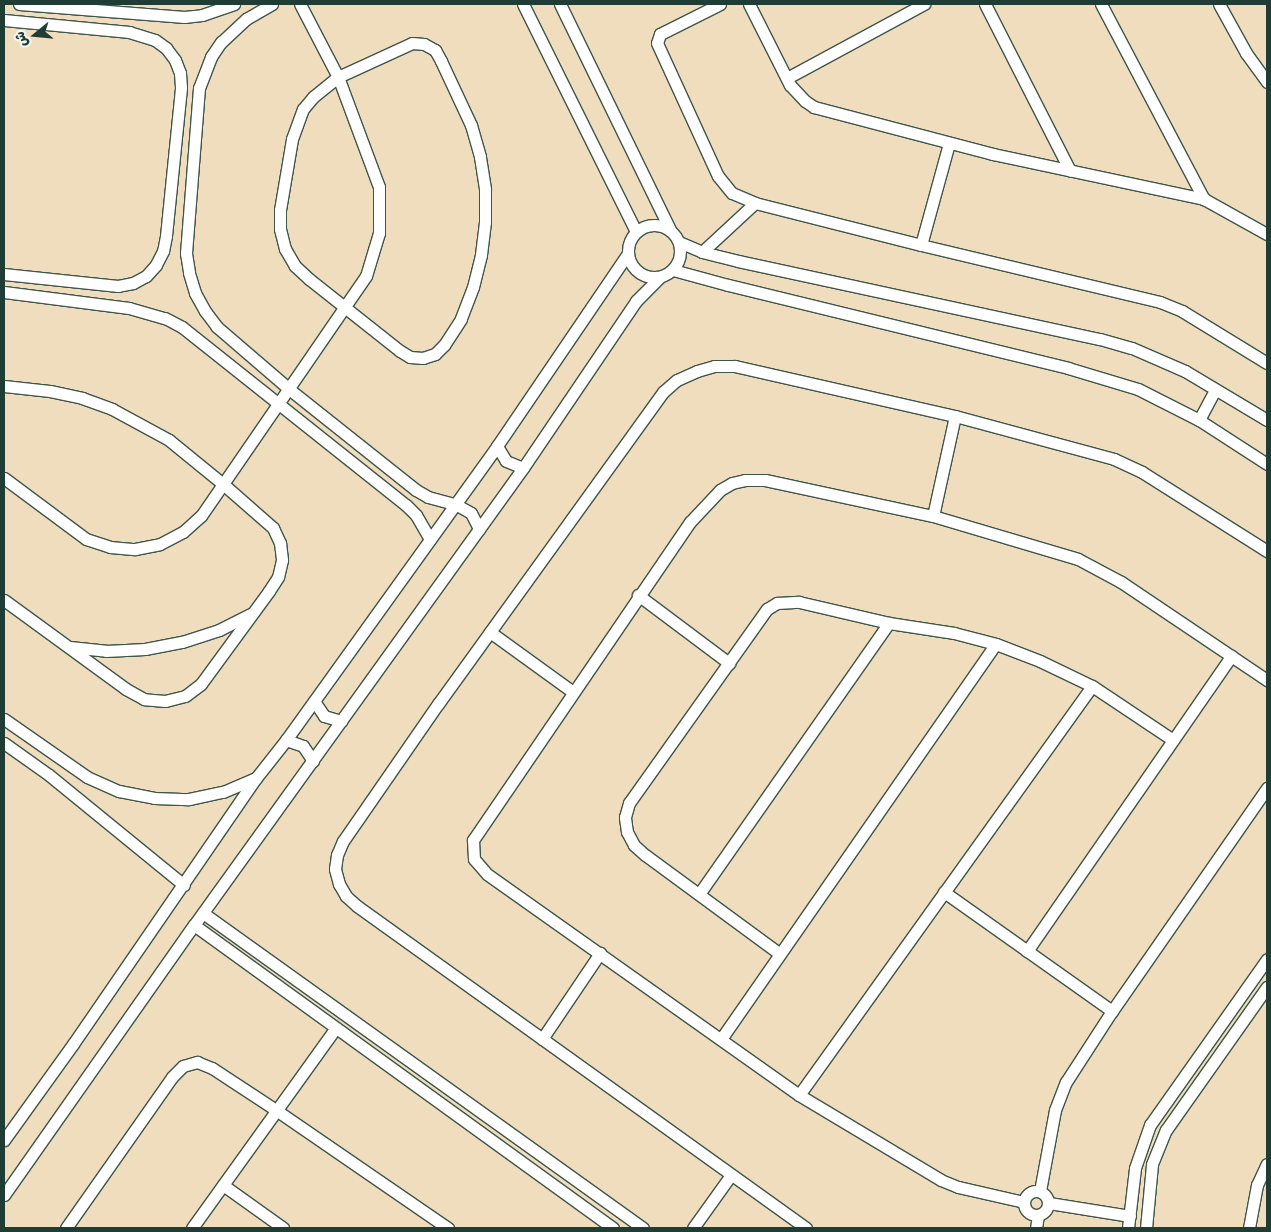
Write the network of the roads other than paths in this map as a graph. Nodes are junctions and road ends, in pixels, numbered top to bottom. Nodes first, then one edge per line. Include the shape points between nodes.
1 (19, 4) edge
2 (234, 4) edge
3 (272, 4) edge
4 (300, 4) edge
5 (523, 4) edge
6 (560, 4) edge
7 (720, 4) edge
8 (749, 4) edge
9 (924, 4) edge
10 (985, 4) edge
11 (1101, 4) edge
12 (1219, 4) edge
13 (134, 11) junction
14 (4, 20) edge
15 (129, 32) junction
16 (338, 76) junction
17 (787, 78) junction
18 (1267, 82) edge
19 (181, 88) junction
20 (199, 88) junction
21 (949, 142) junction
22 (1070, 171) junction
23 (1204, 199) junction
24 (755, 203) junction
25 (670, 230) junction
26 (636, 232) junction
27 (1267, 234) edge
28 (679, 242) junction
29 (921, 245) junction
30 (163, 251) junction
31 (702, 252) junction
32 (186, 253) junction
33 (628, 253) junction
34 (673, 270) junction
35 (4, 274) edge
36 (660, 277) junction
37 (4, 292) edge
38 (344, 308) junction
39 (1267, 363) edge
40 (4, 386) edge
41 (288, 388) junction
42 (1215, 390) junction
43 (278, 403) junction
44 (955, 416) junction
45 (1199, 420) junction
46 (1267, 420) edge
47 (497, 446) junction
48 (1267, 464) edge
49 (523, 468) junction
50 (4, 478) edge
51 (223, 484) junction
52 (455, 504) junction
53 (933, 516) junction
54 (479, 529) junction
55 (430, 539) junction
56 (1267, 551) edge
57 (638, 596) junction
58 (4, 600) edge
59 (253, 612) junction
60 (889, 623) junction
61 (490, 632) junction
62 (996, 644) junction
63 (68, 646) junction
64 (1232, 656) junction
65 (729, 663) junction
66 (1267, 680) edge
67 (1092, 686) junction
68 (573, 692) junction
69 (314, 701) junction
70 (4, 718) edge
71 (340, 721) junction
72 (286, 740) junction
73 (1173, 740) junction
74 (4, 743) edge
75 (313, 761) junction
76 (256, 778) junction
77 (1267, 788) edge
78 (184, 885) junction
79 (944, 892) junction
80 (699, 894) junction
81 (203, 912) junction
82 (194, 925) junction
83 (1027, 951) junction
84 (259, 952) junction
85 (600, 954) junction
86 (780, 954) junction
87 (1267, 959) edge
88 (248, 966) junction
89 (1267, 987) edge
90 (1112, 1011) junction
91 (335, 1028) junction
92 (542, 1039) junction
93 (721, 1039) junction
94 (1203, 1049) junction
95 (1216, 1060) junction
96 (799, 1096) junction
97 (276, 1110) junction
98 (4, 1140) edge
99 (1267, 1164) edge
100 (558, 1167) junction
101 (731, 1175) junction
102 (549, 1182) junction
103 (223, 1185) junction
104 (1040, 1191) junction
105 (4, 1195) edge
106 (1024, 1202) junction
107 (1049, 1203) junction
108 (1038, 1215) junction
109 (1130, 1216) junction
110 (610, 1227) edge
111 (66, 1228) edge
112 (192, 1228) edge
113 (283, 1228) edge
114 (448, 1228) edge
115 (643, 1228) edge
116 (693, 1228) edge
117 (806, 1228) edge
118 (1036, 1228) edge
119 (1128, 1228) edge
120 (1146, 1228) edge
121 (1249, 1228) edge

1 - 13 street
2 - 13 street via 184,17
3 - 20 street via 246,19 221,42 211,57
4 - 16 street
5 - 26 street
6 - 25 street
7 - 24 street via 660,34 658,48 718,176 732,193
8 - 17 street
9 - 17 street
10 - 22 street
11 - 23 street
12 - 18 street via 1246,53
13 - 15 street
14 - 15 street
15 - 19 street via 154,40 166,48 178,66
16 - 38 street via 379,187 379,233 366,276
16 - 38 street via 313,97 296,123 280,210 280,229 285,248 295,266
16 - 38 street via 412,43 424,44 434,50 471,125 485,190 481,255 473,287 461,319 435,354 423,358 410,357
17 - 21 street via 797,94 814,106
19 - 20 street
19 - 30 street
20 - 32 street
21 - 22 street
21 - 29 street
22 - 23 street
23 - 27 street
24 - 29 street
24 - 31 street
25 - 26 street via 664,226 648,225
25 - 28 street
26 - 33 street via 628,245
28 - 31 street
28 - 34 street via 680,257
29 - 39 street via 1170,306
30 - 32 street
30 - 35 street via 146,276 118,286
31 - 42 street via 1100,339 1158,358
32 - 41 street via 189,273 205,311 217,327
33 - 36 street via 638,272
33 - 47 street
34 - 36 street
34 - 45 street via 1099,376 1138,389
36 - 49 street via 636,301
37 - 43 street via 129,308 165,318 182,327
38 - 41 street
40 - 51 street via 50,390 112,409 169,440
41 - 43 street
41 - 52 street via 416,490 428,497
42 - 45 street
42 - 46 street
43 - 51 street
43 - 55 street via 406,505
44 - 53 street
44 - 56 street via 1128,465
44 - 61 street via 735,366 714,366 677,380 663,392
45 - 48 street
47 - 49 street via 506,461
47 - 52 street
49 - 54 street
50 - 51 street via 86,539 110,547 135,549 160,544 182,532 202,516
51 - 59 street via 273,528 280,544 282,560 278,576
52 - 54 street via 471,513
52 - 55 street
53 - 57 street via 765,480 732,483 706,502
53 - 64 street via 1091,565 1122,582
54 - 71 street
55 - 69 street
57 - 65 street
57 - 68 street
58 - 63 street
59 - 63 street via 219,630 154,648 106,651
59 - 63 street via 201,684 185,696 165,701 144,699 126,689
60 - 62 street via 954,633
60 - 65 street via 798,602 777,604 767,609
60 - 80 street
61 - 68 street
61 - 92 street via 343,841 336,869 338,884 357,906
62 - 67 street
62 - 86 street
64 - 66 street
64 - 73 street
65 - 80 street via 629,803 625,817 627,832 634,845
67 - 73 street
67 - 79 street
68 - 85 street via 473,840 474,859 487,874
69 - 71 street via 324,716
69 - 72 street
70 - 76 street via 87,778 119,791 154,798 189,799 223,792
71 - 75 street
72 - 75 street via 303,746
72 - 76 street
73 - 83 street
74 - 78 street via 49,775
75 - 81 street
76 - 78 street
77 - 90 street
78 - 98 street
79 - 83 street
79 - 96 street
80 - 86 street
81 - 82 street
81 - 84 street
82 - 88 street
82 - 105 street
83 - 90 street
84 - 88 street
84 - 100 street
85 - 92 street
85 - 93 street
86 - 93 street
87 - 94 street
88 - 91 street
89 - 95 street
90 - 104 street via 1059,1096
91 - 97 street
91 - 102 street
92 - 101 street
93 - 96 street
94 - 95 street
94 - 109 street via 1145,1135 1135,1168
95 - 120 street via 1166,1130 1158,1147 1152,1164
96 - 106 street via 941,1180 965,1189
97 - 103 street
97 - 111 street via 212,1068 198,1062 183,1066
97 - 114 street
99 - 121 street via 1257,1185
100 - 102 street
100 - 115 street
101 - 116 street
101 - 117 street
102 - 110 street
103 - 112 street
103 - 113 street
104 - 106 street via 1027,1194
104 - 107 street
106 - 108 street via 1027,1210
107 - 108 street via 1047,1210
107 - 109 street
108 - 118 street
109 - 119 street

